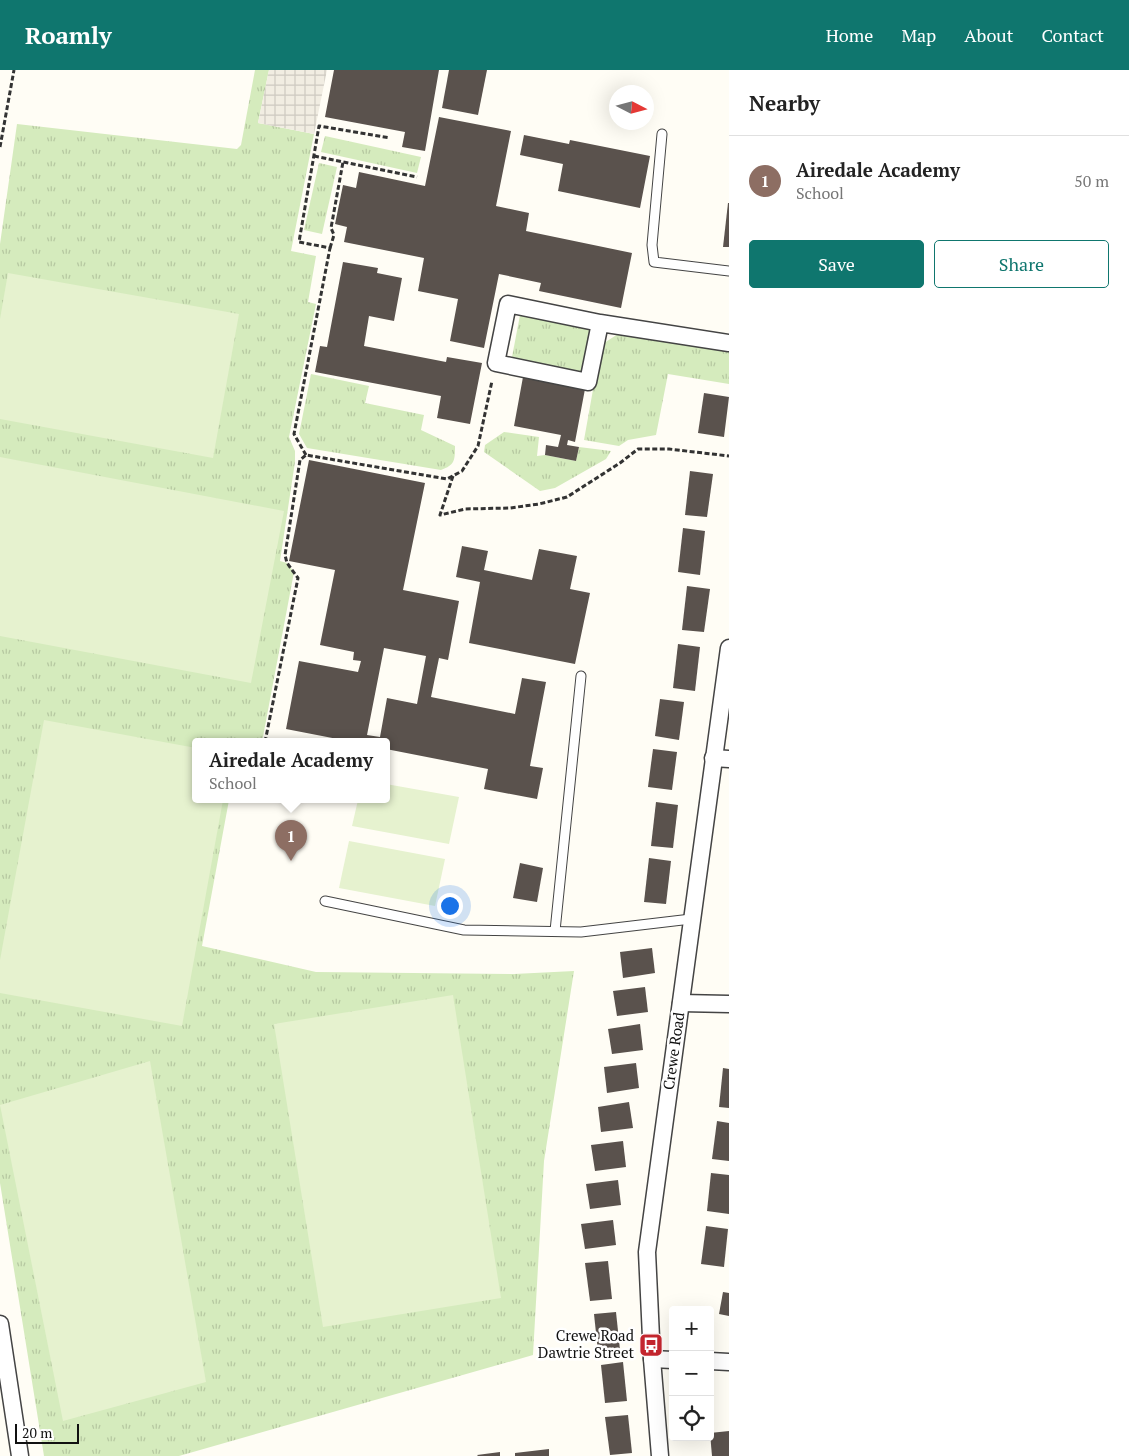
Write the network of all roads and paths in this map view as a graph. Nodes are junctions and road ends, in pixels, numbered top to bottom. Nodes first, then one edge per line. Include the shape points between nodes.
1 (14, 70) edge
2 (316, 122) dead end
3 (320, 126) junction
4 (662, 134) dead end
5 (390, 138) dead end
6 (0, 147) edge
7 (314, 156) junction
8 (342, 162) junction
9 (417, 177) dead end
10 (330, 248) junction
11 (729, 271) edge
12 (600, 322) junction
13 (729, 343) edge
14 (496, 363) junction
15 (306, 455) junction
16 (729, 456) edge
17 (453, 476) junction
18 (729, 648) edge
19 (581, 676) dead end
20 (266, 738) edge
21 (721, 758) edge
22 (325, 901) dead end
23 (692, 919) junction
24 (555, 931) junction
25 (680, 1003) junction
26 (729, 1004) edge
27 (0, 1324) edge
28 (652, 1359) junction
29 (669, 1360) edge
30 (714, 1361) edge
31 (729, 1362) edge
32 (20, 1456) edge
33 (660, 1456) edge

1 - 6 path
2 - 3 path
3 - 5 path
3 - 7 path
4 - 11 lane via 652,245 654,262
7 - 8 path
7 - 10 path via 299,242
8 - 9 path
8 - 10 path
10 - 15 path via 294,434
12 - 13 street
12 - 14 street via 508,304
12 - 14 street via 588,382
14 - 17 path via 478,446 462,471
15 - 17 path via 447,479
15 - 20 path via 300,460 285,554 287,563 298,578
16 - 17 path via 638,449 567,497 510,508 465,509 440,515
18 - 21 street, Crewe Road
19 - 24 lane
21 - 23 street, Crewe Road
22 - 24 lane via 464,930
23 - 24 lane via 581,932
23 - 25 street, Crewe Road
25 - 26 street
25 - 28 street, Crewe Road via 647,1252
27 - 32 street
28 - 29 street
28 - 33 street, Crewe Road
30 - 31 street

